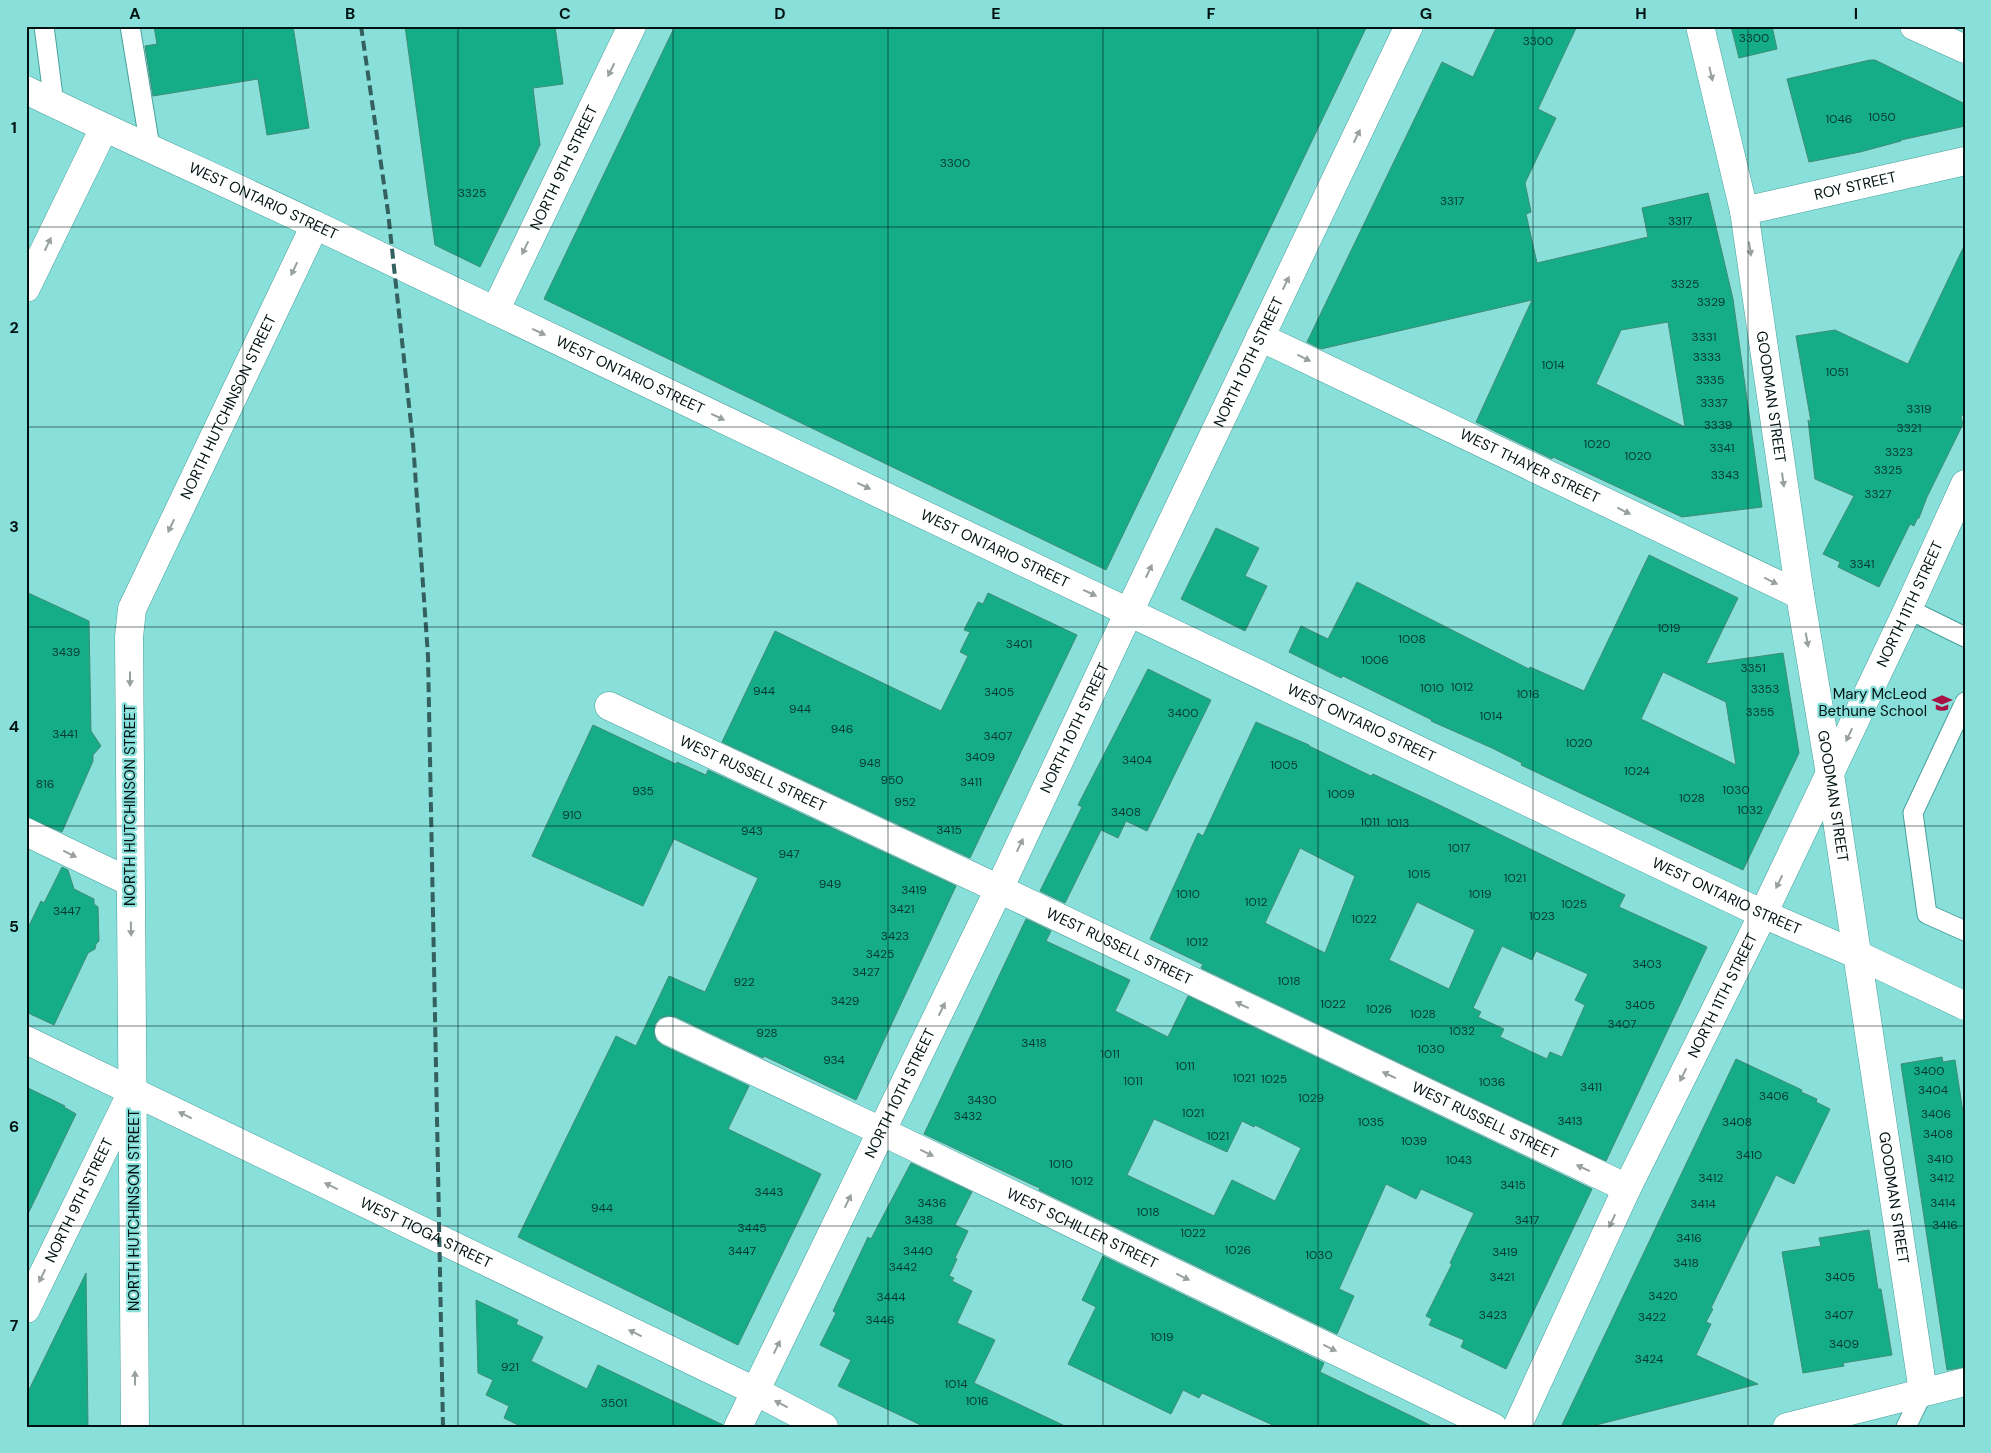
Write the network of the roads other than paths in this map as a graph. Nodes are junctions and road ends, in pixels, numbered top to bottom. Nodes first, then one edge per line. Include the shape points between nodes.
1 (44, 26) edge
2 (130, 26) edge
3 (632, 26) edge
4 (1409, 26) edge
5 (1700, 26) edge
6 (1914, 26) edge
7 (1965, 49) edge
8 (26, 90) edge
9 (54, 104) junction
10 (104, 128) junction
11 (150, 147) junction
12 (1965, 161) edge
13 (1744, 211) junction
14 (315, 225) junction
15 (26, 288) edge
16 (495, 311) junction
17 (1260, 337) junction
18 (1965, 484) edge
19 (1800, 595) junction
20 (1908, 609) junction
21 (1129, 612) junction
22 (1965, 637) edge
23 (1965, 702) edge
24 (609, 706) dead end
25 (1830, 774) junction
26 (26, 832) edge
27 (130, 882) junction
28 (999, 889) junction
29 (1763, 914) junction
30 (1965, 931) edge
31 (1858, 955) junction
32 (1965, 1006) edge
33 (669, 1031) dead end
34 (26, 1040) edge
35 (133, 1090) junction
36 (883, 1132) junction
37 (1627, 1188) junction
38 (26, 1309) edge
39 (1965, 1382) edge
40 (755, 1391) junction
41 (1924, 1392) junction
42 (135, 1427) edge
43 (738, 1427) edge
44 (824, 1427) edge
45 (1493, 1427) edge
46 (1517, 1427) edge
47 (1787, 1427) edge
48 (1906, 1427) edge

1 - 9 lane
2 - 11 lane
3 -> 16 street, NORTH 9TH STREET
17 -> 4 street, NORTH 10TH STREET
5 -> 13 street, GOODMAN STREET
6 - 7 street
8 - 9 street, WEST ONTARIO STREET
9 - 10 street, WEST ONTARIO STREET
10 - 11 street, WEST ONTARIO STREET
15 -> 10 street
11 - 14 street, WEST ONTARIO STREET
12 - 13 street, ROY STREET
13 -> 19 street, GOODMAN STREET
14 - 16 street, WEST ONTARIO STREET
14 -> 27 street, NORTH HUTCHINSON STREET via 132,608
16 -> 21 street, WEST ONTARIO STREET
17 -> 19 street, WEST THAYER STREET
21 -> 17 street, NORTH 10TH STREET
18 - 20 street, NORTH 11TH STREET
19 -> 25 street, GOODMAN STREET
20 - 22 lane
20 -> 25 street, NORTH 11TH STREET
28 -> 21 street, NORTH 10TH STREET
21 - 29 street, WEST ONTARIO STREET
23 - 30 lane via 1912,813 1927,914
24 - 28 street, WEST RUSSELL STREET
25 -> 29 street, NORTH 11TH STREET
25 - 31 street, GOODMAN STREET
26 -> 27 street
27 -> 35 street, NORTH HUTCHINSON STREET
36 -> 28 street, NORTH 10TH STREET
37 -> 28 street, WEST RUSSELL STREET
29 - 31 street, WEST ONTARIO STREET
29 -> 37 street, NORTH 11TH STREET
31 - 32 street, WEST ONTARIO STREET
31 - 41 street, GOODMAN STREET
33 - 36 street, WEST SCHILLER STREET
34 - 35 street, WEST TIOGA STREET
35 -> 38 street, NORTH 9TH STREET
40 -> 35 street, WEST TIOGA STREET
42 -> 35 street, NORTH HUTCHINSON STREET
40 -> 36 street, NORTH 10TH STREET
36 -> 45 street, WEST SCHILLER STREET
37 -> 46 street, NORTH 11TH STREET
39 - 41 street
40 - 43 street, NORTH 10TH STREET
44 -> 40 street, WEST TIOGA STREET
41 - 47 street
41 - 48 lane

